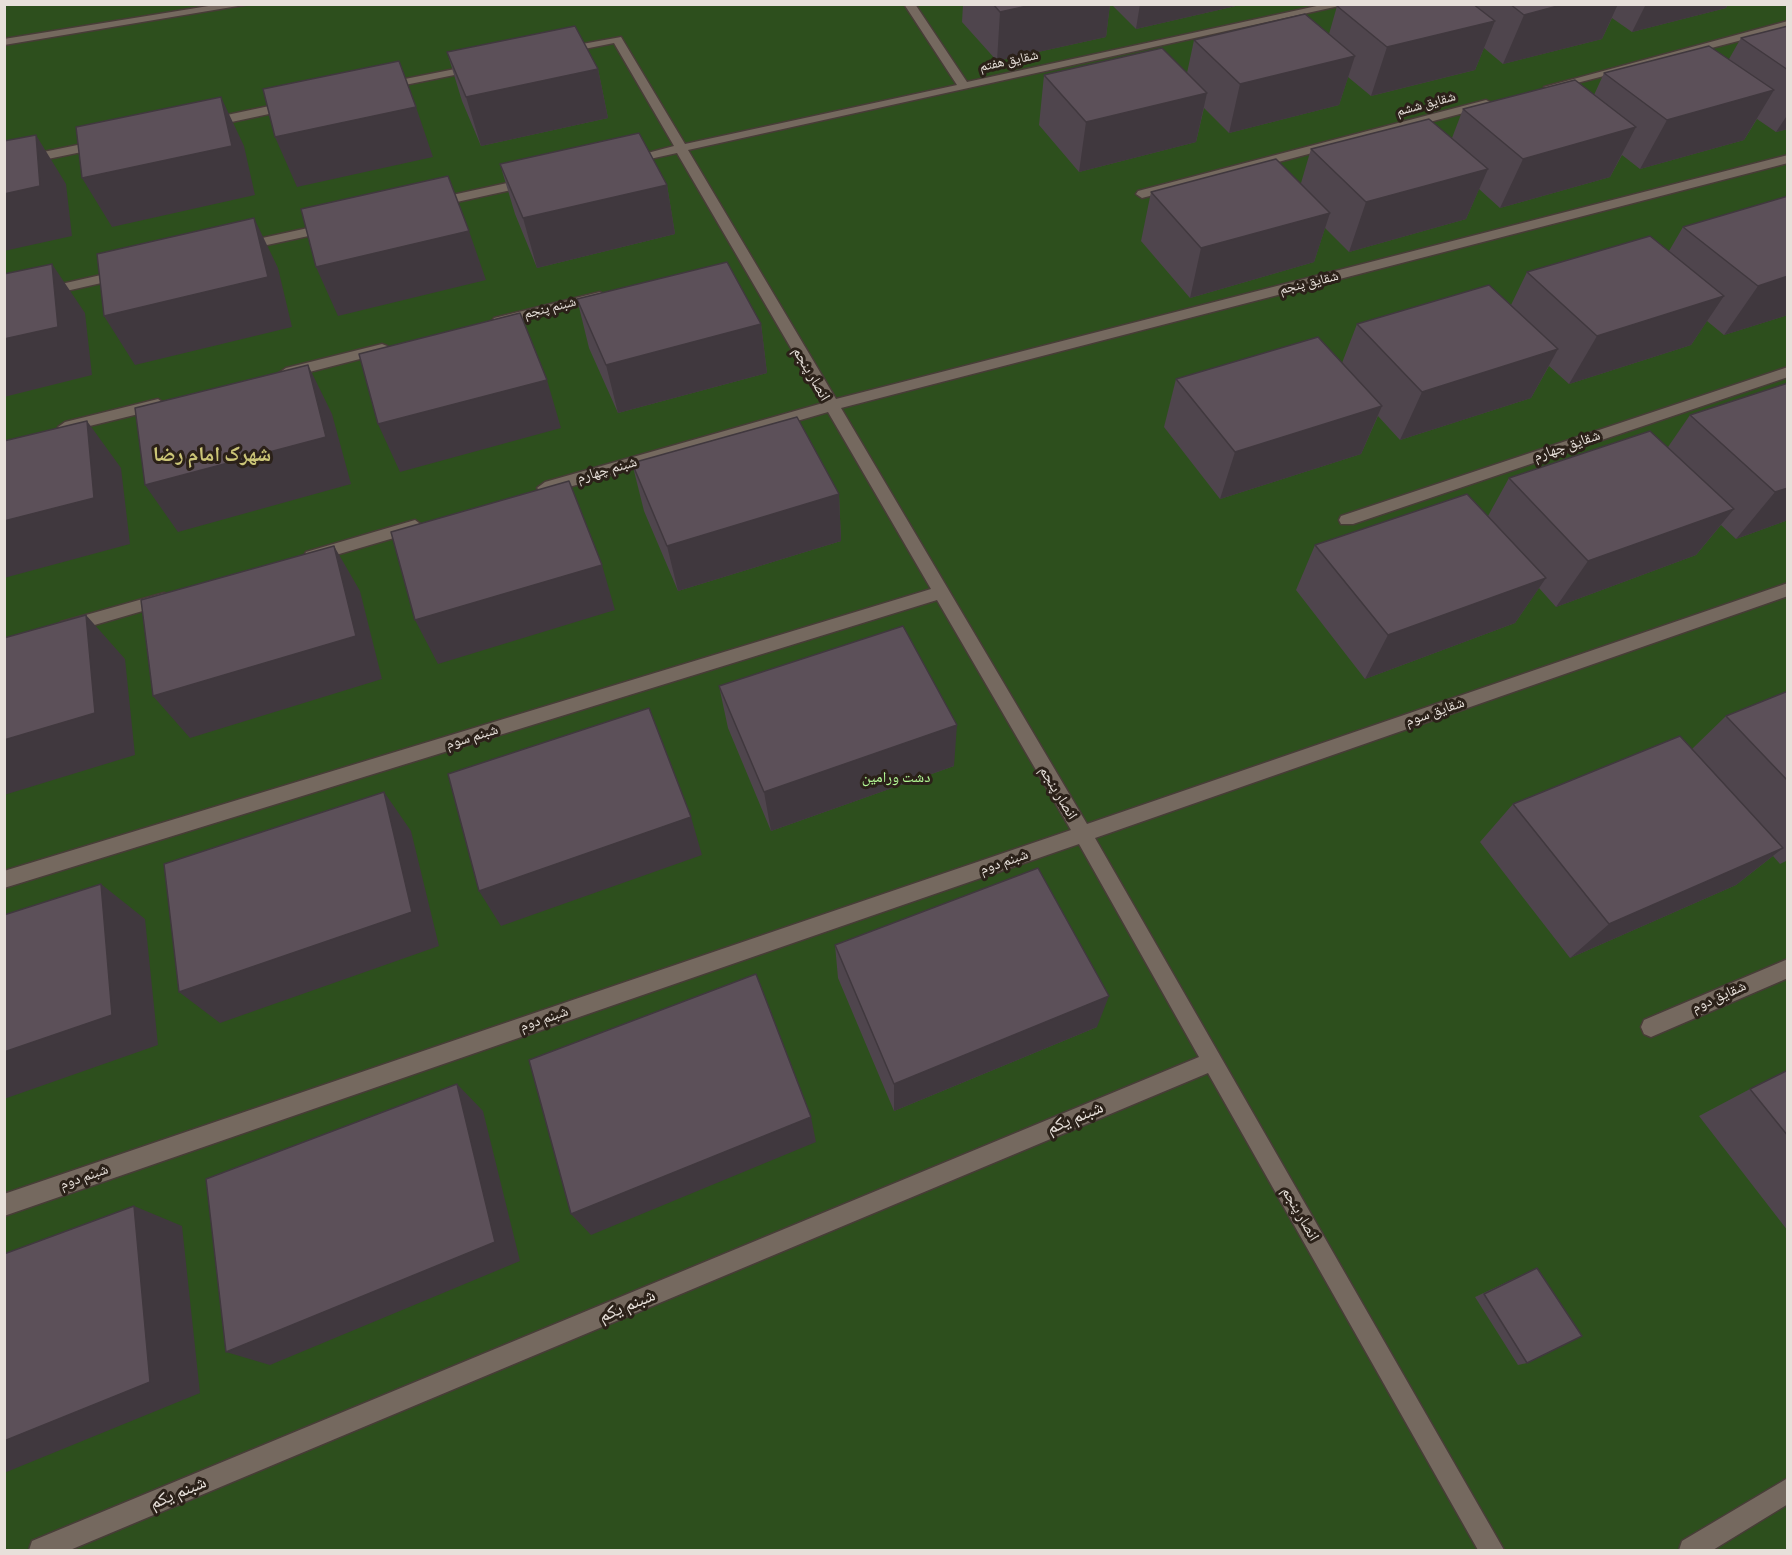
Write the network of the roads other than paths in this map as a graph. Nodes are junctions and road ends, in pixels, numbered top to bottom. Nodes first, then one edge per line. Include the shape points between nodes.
1 (245, 4) edge
2 (909, 4) edge
3 (1343, 4) edge
4 (1788, 24) edge
5 (4, 42) edge
6 (548, 53) edge
7 (490, 65) edge
8 (964, 86) junction
9 (374, 88) edge
10 (1534, 91) edge
11 (1500, 100) edge
12 (305, 103) edge
13 (189, 126) edge
14 (120, 141) edge
15 (680, 148) junction
16 (1788, 159) edge
17 (610, 163) edge
18 (4, 164) edge
19 (540, 179) edge
20 (1142, 194) dead end
21 (424, 206) edge
22 (342, 224) edge
23 (226, 250) edge
24 (133, 272) edge
25 (618, 291) edge
26 (4, 301) edge
27 (479, 326) edge
28 (398, 345) edge
29 (1788, 372) edge
30 (271, 376) edge
31 (178, 399) edge
32 (830, 406) junction
33 (51, 430) edge
34 (532, 492) edge
35 (1347, 520) dead end
36 (429, 522) edge
37 (291, 562) edge
38 (1788, 589) edge
39 (940, 593) junction
40 (176, 595) edge
41 (50, 632) edge
42 (1083, 834) junction
43 (4, 880) edge
44 (1788, 968) edge
45 (1651, 1027) dead end
46 (1213, 1060) junction
47 (4, 1204) edge
48 (1788, 1490) edge
49 (41, 1551) edge
50 (1492, 1551) edge
51 (1691, 1551) edge

1 - 5 street
2 - 8 street
3 - 8 street, شقایق هفتم
4 - 10 street
6 - 15 street, انصار پنجم via 617,39
7 - 9 street
8 - 15 street, شقایق هفتم
11 - 20 street, شقایق ششم
12 - 13 street
14 - 18 street
15 - 17 street, شقایق هفتم
15 - 32 street, انصار پنجم via 739,262
16 - 32 street, شقایق پنجم
19 - 21 street
22 - 23 street
24 - 26 street
25 - 27 street, شبنم پنجم
28 - 30 street
29 - 35 street, شقایق چهارم
31 - 33 street
32 - 34 street, شبنم چهارم
32 - 39 street, انصار پنجم
36 - 37 street
38 - 42 street, شقایق سوم
39 - 42 street, انصار پنجم
39 - 43 street, شبنم سوم
40 - 41 street
42 - 46 street, انصار پنجم
42 - 47 street, شبنم دوم
44 - 45 street, شقایق دوم
46 - 49 street, شبنم یکم
46 - 50 street, انصار پنجم
48 - 51 street

